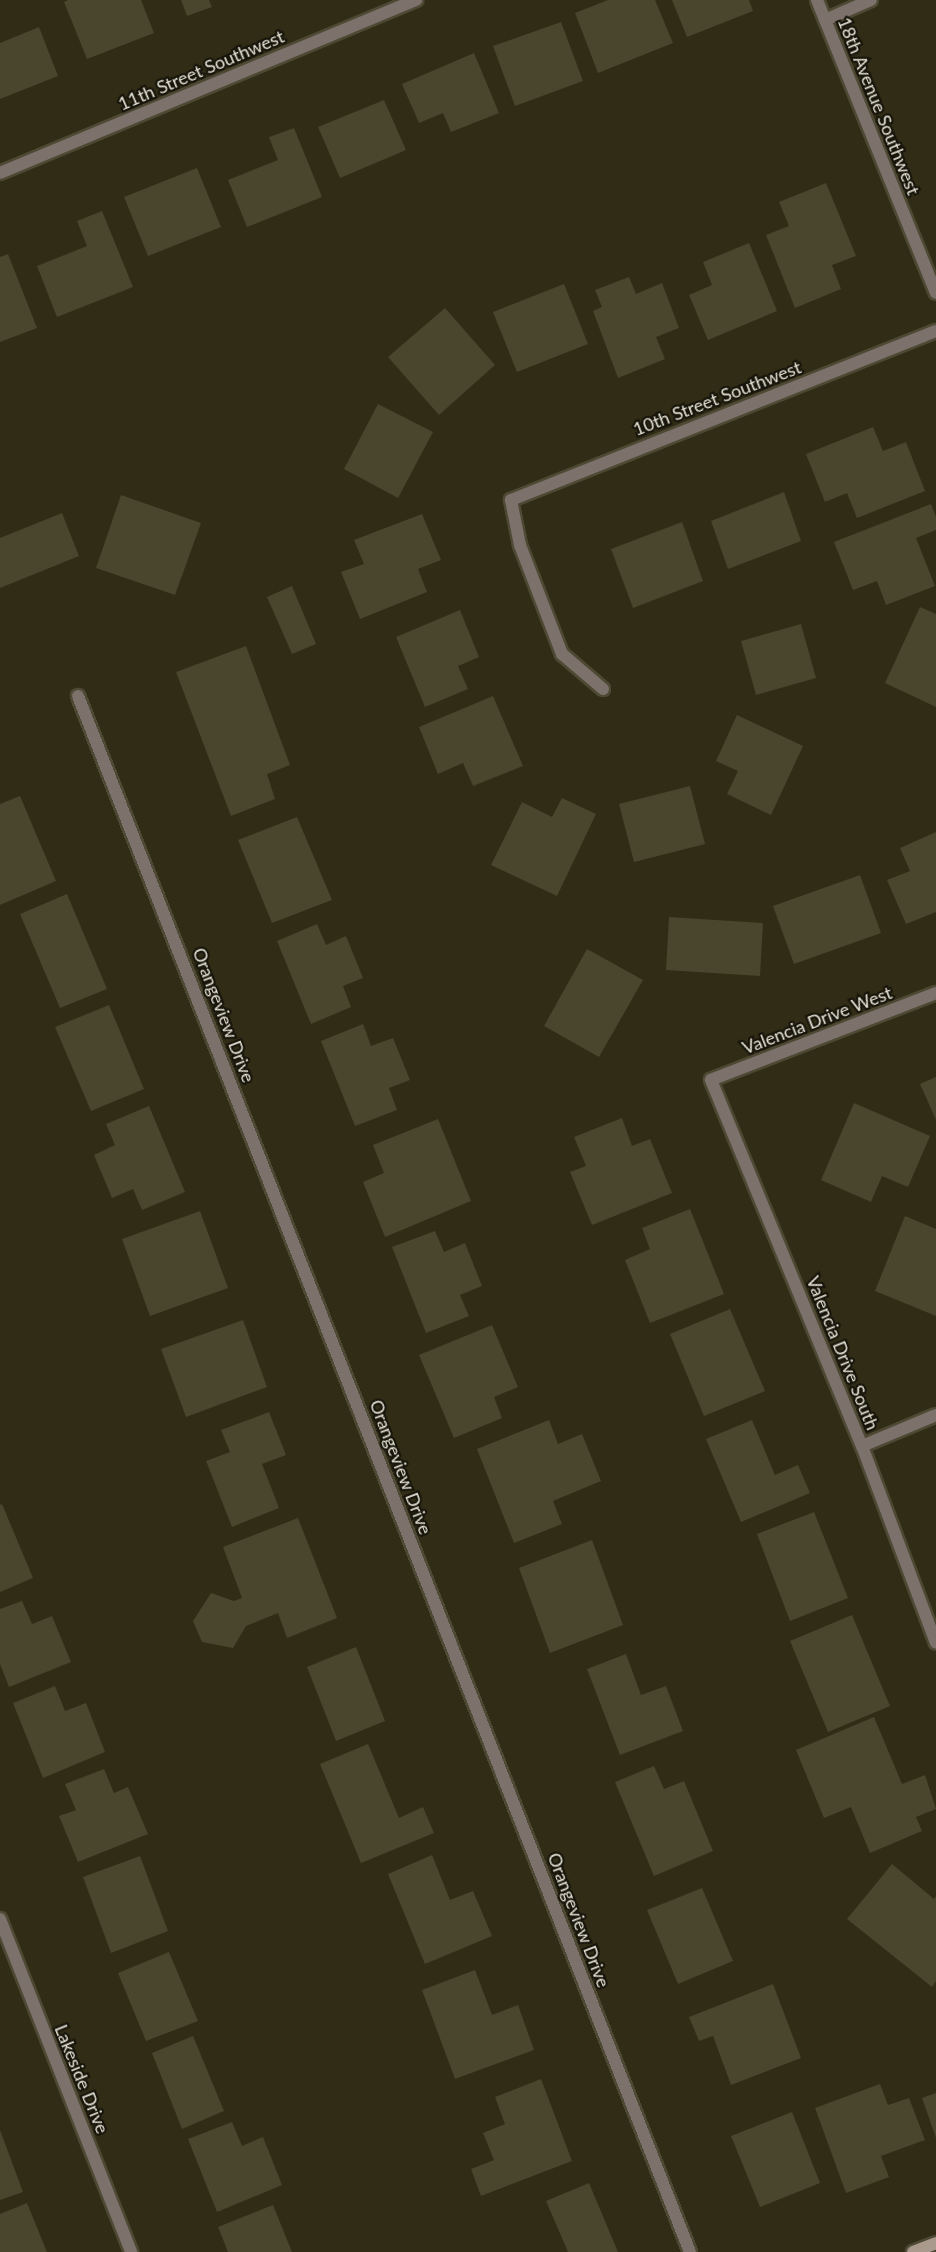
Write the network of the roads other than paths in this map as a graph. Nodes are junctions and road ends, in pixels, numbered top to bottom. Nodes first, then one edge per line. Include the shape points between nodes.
1 (416, 0) edge
2 (817, 0) edge
3 (871, 0) edge
4 (825, 20) junction
5 (0, 173) edge
6 (936, 293) edge
7 (936, 331) edge
8 (603, 689) dead end
9 (78, 696) dead end
10 (936, 993) edge
11 (711, 1080) joint
12 (936, 1415) edge
13 (862, 1446) junction
14 (936, 1643) edge
15 (0, 1919) edge
16 (936, 2242) edge
17 (131, 2252) edge
18 (690, 2252) edge
19 (913, 2252) edge

1 - 5 street, 11th Street Southwest
2 - 4 street, 18th Avenue Southwest
3 - 4 street
4 - 6 street, 18th Avenue Southwest
7 - 8 street, 10th Street Southwest via 511,500 520,545 562,654
9 - 18 street, Orangeview Drive
10 - 11 street, Valencia Drive West
11 - 13 street, Valencia Drive South
12 - 13 street
13 - 14 street, Valencia Drive South
15 - 17 street, Lakeside Drive
16 - 19 main road

